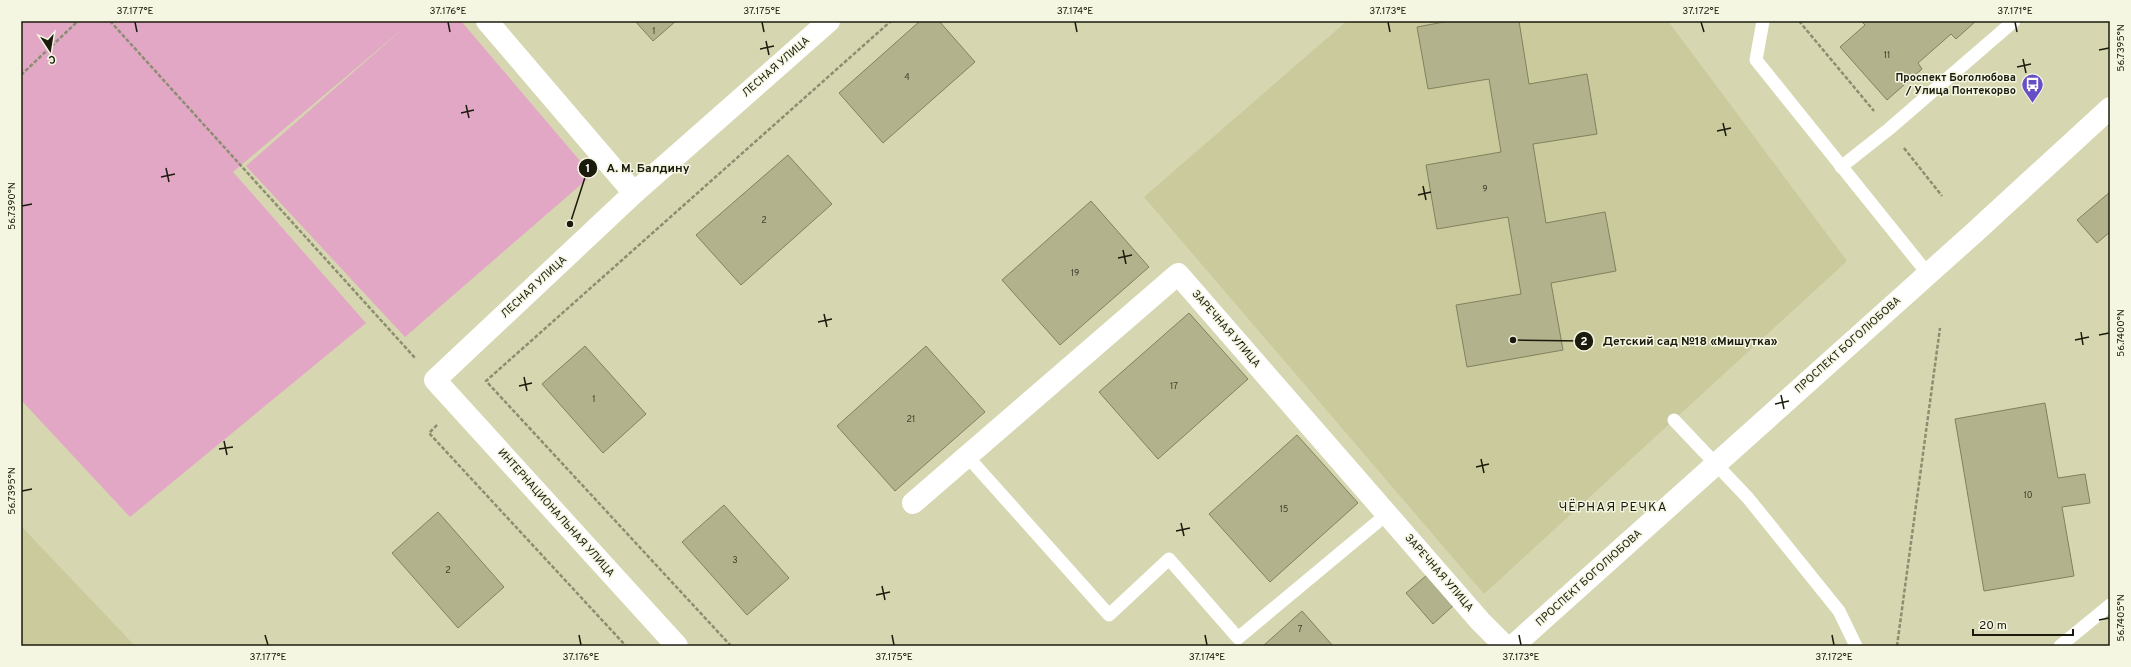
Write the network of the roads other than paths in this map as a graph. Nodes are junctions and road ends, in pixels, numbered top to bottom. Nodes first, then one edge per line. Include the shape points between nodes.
1 (487, 21) edge
2 (829, 21) edge
3 (1763, 21) edge
4 (2014, 21) edge
5 (2109, 112) edge
6 (1841, 167) junction
7 (634, 193) junction
8 (1928, 274) junction
9 (435, 380) joint
10 (1674, 420) dead end
11 (967, 456) junction
12 (1715, 464) junction
13 (913, 503) dead end
14 (1387, 514) junction
15 (2110, 605) edge
16 (1240, 642) edge
17 (677, 646) edge
18 (1505, 646) edge
19 (1513, 646) edge
20 (1856, 646) edge
21 (2060, 646) edge

1 - 7 street
2 - 7 street, ЛЕСНАЯ УЛИЦА
3 - 6 lane via 1756,60
4 - 6 lane
5 - 8 street, ПРОСПЕКТ БОГОЛЮБОВА
6 - 8 lane
7 - 9 street, ЛЕСНАЯ УЛИЦА
8 - 12 street, ПРОСПЕКТ БОГОЛЮБОВА
9 - 17 street, ИНТЕРНАЦИОНАЛЬНАЯ УЛИЦА
10 - 12 lane
11 - 13 street, ЗАРЕЧНАЯ УЛИЦА
11 - 14 street, ЗАРЕЧНАЯ УЛИЦА via 1178,274
11 - 16 lane via 1109,615 1169,559
12 - 19 street, ПРОСПЕКТ БОГОЛЮБОВА
12 - 20 lane via 1748,498 1839,611
14 - 16 lane
14 - 18 street, ЗАРЕЧНАЯ УЛИЦА
15 - 21 lane

